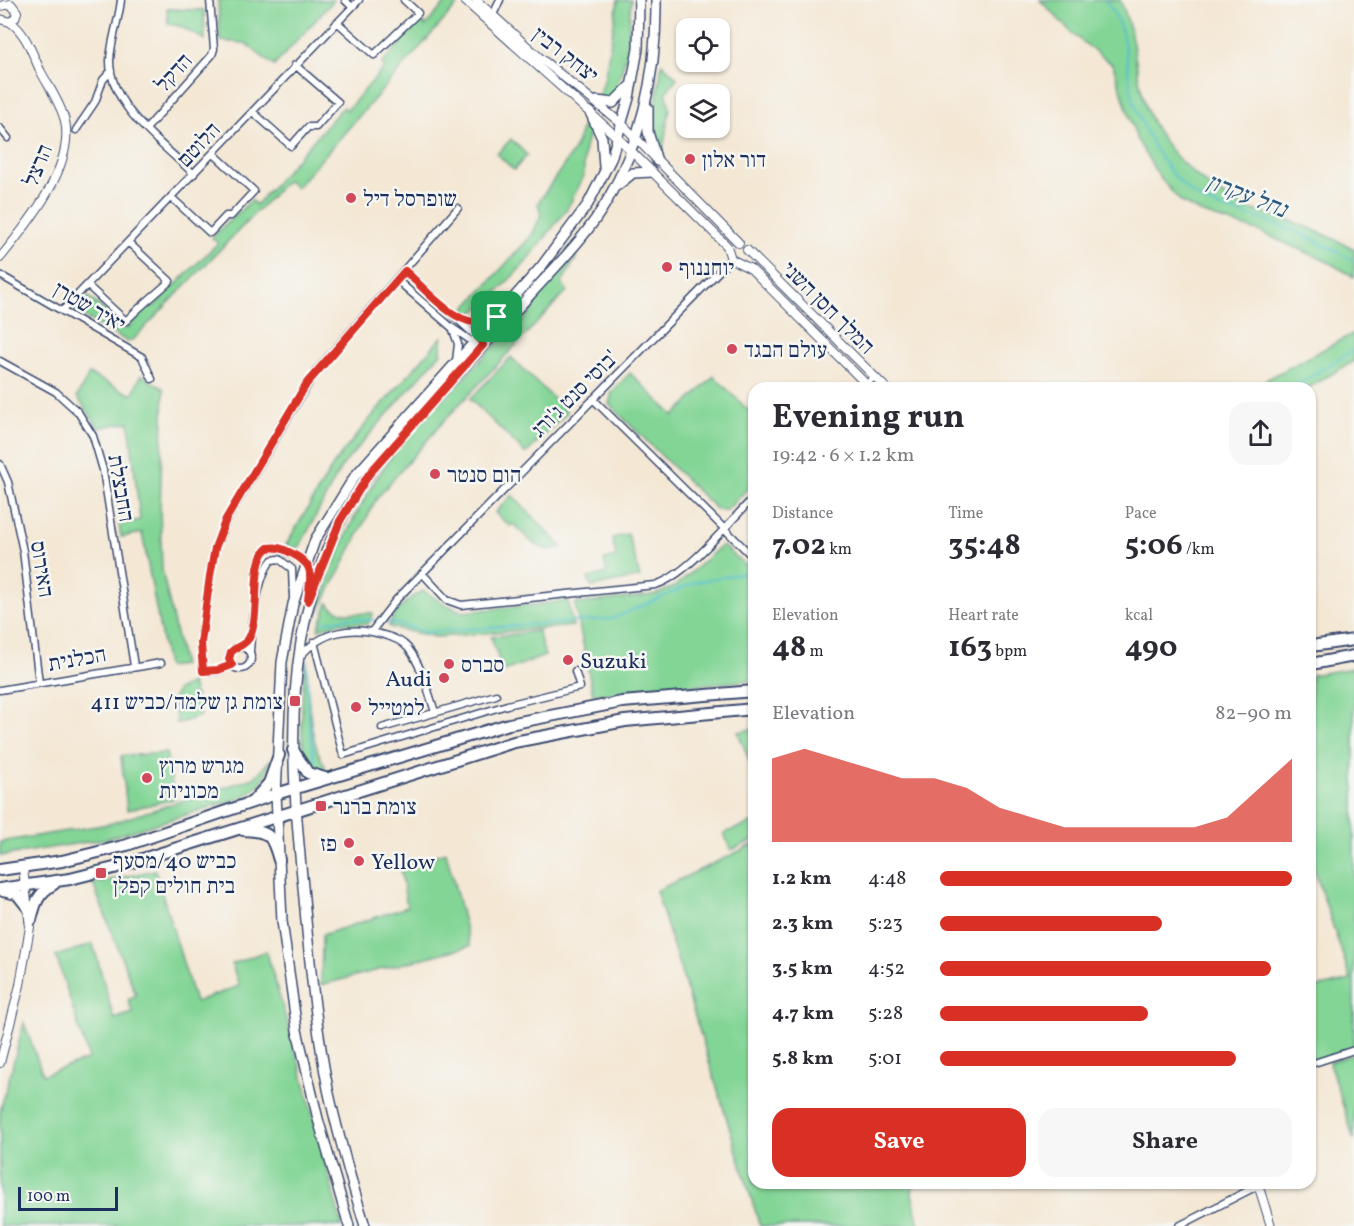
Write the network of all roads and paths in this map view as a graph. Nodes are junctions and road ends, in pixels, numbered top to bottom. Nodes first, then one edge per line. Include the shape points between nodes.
1 (122, 0) edge
2 (210, 0) edge
3 (345, 0) edge
4 (359, 0) edge
5 (404, 0) edge
6 (464, 0) edge
7 (476, 0) edge
8 (500, 0) edge
9 (639, 0) edge
10 (656, 0) edge
11 (3, 4) edge
12 (16, 7) edge
13 (352, 7) junction
14 (490, 19) junction
15 (3, 22) edge
16 (338, 22) junction
17 (27, 43) junction
18 (295, 65) junction
19 (111, 71) junction
20 (632, 84) junction
21 (648, 96) junction
22 (597, 101) junction
23 (253, 112) junction
24 (590, 112) junction
25 (622, 124) junction
26 (0, 128) edge
27 (147, 128) junction
28 (76, 130) dead end
29 (634, 137) junction
30 (8, 138) dead end
31 (618, 138) junction
32 (631, 151) junction
33 (214, 154) junction
34 (657, 161) junction
35 (652, 172) junction
36 (194, 174) junction
37 (604, 174) junction
38 (614, 189) junction
39 (172, 198) junction
40 (458, 208) dead end
41 (129, 243) junction
42 (739, 243) junction
43 (728, 249) junction
44 (747, 250) junction
45 (0, 258) edge
46 (731, 260) junction
47 (740, 262) junction
48 (405, 271) junction
49 (0, 275) edge
50 (397, 280) junction
51 (87, 285) junction
52 (62, 311) junction
53 (497, 317) junction
54 (460, 319) junction
55 (451, 327) junction
56 (479, 342) junction
57 (0, 361) edge
58 (455, 363) junction
59 (874, 377) junction
60 (152, 379) dead end
61 (862, 382) edge
62 (870, 382) edge
63 (879, 382) edge
64 (593, 399) junction
65 (0, 464) edge
66 (748, 503) edge
67 (724, 528) junction
68 (748, 552) edge
69 (306, 560) junction
70 (422, 573) junction
71 (258, 599) junction
72 (308, 601) junction
73 (292, 604) junction
74 (253, 629) junction
75 (373, 630) junction
76 (1354, 640) edge
77 (314, 642) junction
78 (1316, 645) edge
79 (240, 647) junction
80 (250, 652) junction
81 (1354, 656) edge
82 (297, 660) junction
83 (161, 663) dead end
84 (1316, 663) edge
85 (232, 665) junction
86 (134, 666) junction
87 (575, 671) dead end
88 (39, 683) junction
89 (0, 690) edge
90 (748, 691) edge
91 (496, 695) dead end
92 (748, 710) edge
93 (435, 712) junction
94 (382, 728) dead end
95 (293, 750) junction
96 (279, 755) junction
97 (334, 778) junction
98 (295, 788) junction
99 (276, 794) junction
100 (250, 804) junction
101 (295, 811) junction
102 (277, 816) junction
103 (231, 830) junction
104 (279, 860) junction
105 (23, 868) junction
106 (0, 870) edge
107 (60, 881) junction
108 (27, 886) junction
109 (0, 890) edge
110 (30, 914) junction
111 (1354, 1050) edge
112 (1316, 1062) edge
113 (0, 1063) edge
114 (1249, 1189) edge
115 (1260, 1189) edge
116 (349, 1226) edge
117 (365, 1226) edge
118 (1179, 1226) edge
119 (1271, 1226) edge

1 - 19 street
2 - 27 street, הדקל via 212,56
3 - 13 street
4 - 13 street, הלוטם
5 - 16 street via 418,13 374,55
6 - 14 street, יצחק רבין
7 - 14 street, יצחק רבין
8 - 14 street
9 - 20 main road via 638,49
10 - 21 main road
11 - 12 street
12 - 15 street via 15,18
12 - 17 street, הרצל
13 - 16 street, הלוטם
14 - 22 street, יצחק רבין
14 - 24 street, יצחק רבין
15 - 17 street, הרצל via 17,27
16 - 18 street, הלוטם
17 - 45 street, הרצל via 62,114 65,144 47,193
18 - 23 street, הלוטם
18 - 23 street via 338,102 316,127 308,127 291,146
19 - 27 street via 125,101
19 - 28 street
20 - 22 main road via 615,102
20 - 25 main road
21 - 29 main road
21 - 34 main road via 648,132
22 - 25 street, יצחק רבין
23 - 33 street, הלוטם
24 - 31 street, יצחק רבין
24 - 37 main road via 604,146
25 - 29 street, יצחק רבין
25 - 31 main road
26 - 30 street
27 - 36 street
29 - 32 main road
29 - 34 street
31 - 32 street
31 - 37 main road
32 - 35 street
32 - 38 main road
33 - 36 street, הלוטם
33 - 39 street via 254,191 231,216 226,216 210,233
34 - 42 street
35 - 38 main road via 633,173
35 - 43 street
36 - 39 street, הלוטם
37 - 53 main road via 568,232
38 - 56 main road via 571,251
39 - 41 street, הלוטם
40 - 48 street
41 - 51 street, הלוטם
41 - 51 street via 170,281 126,321
42 - 43 street
42 - 44 street
43 - 46 street
44 - 47 street
44 - 59 street, המלך חסן השני
46 - 47 street
46 - 64 street, בוסי סנט ג'ורג'
47 - 61 street, המלך חסן השני
48 - 50 street
48 - 54 street
49 - 52 street, יאיר שטרן
50 - 55 street
50 - 85 street via 307,383 222,528 215,548 201,643 203,671
51 - 52 street, הלוטם
52 - 60 street, יאיר שטרן via 142,357
53 - 54 street via 481,323
53 - 56 main road
54 - 56 street
55 - 56 street
55 - 58 street via 458,344
56 - 58 main road
56 - 72 main road via 369,474 340,521
57 - 86 street, החבצלת via 56,392 78,412 93,436 103,470
58 - 69 main road via 355,476 334,506
59 - 62 street
59 - 63 street, המלך חסן השני
64 - 67 street
64 - 70 street, בוסי סנט ג'ורג'
65 - 88 street, האירוס via 8,482 23,551
66 - 67 street
67 - 68 street
67 - 70 street via 674,577 656,585 461,605 447,600
69 - 71 street via 279,547 264,552 258,571
69 - 72 street via 311,570
69 - 73 main road
70 - 75 street, בוסי סנט ג'ורג'
71 - 73 street via 269,563 279,559 292,569
71 - 74 street
72 - 82 main road
73 - 96 main road via 282,662
74 - 79 street
74 - 80 street
75 - 77 street via 345,630
75 - 93 street via 408,649 420,669
76 - 78 highway
77 - 82 street
77 - 87 street via 343,755 580,687
79 - 80 street
79 - 85 street via 230,655
80 - 85 street via 252,660 248,666 238,669
81 - 84 highway
82 - 95 main road
83 - 86 street, הכלנית
86 - 88 street, הכלנית
88 - 89 street, הכלנית
90 - 97 highway via 665,697 573,710 509,724
91 - 93 street
92 - 101 highway via 625,721 524,739
93 - 94 street
95 - 97 highway via 308,773
95 - 98 main road
96 - 99 main road
96 - 100 highway via 269,783
97 - 98 highway
98 - 99 highway
98 - 101 main road
99 - 100 highway
99 - 102 main road
100 - 105 highway via 127,845
101 - 102 highway
101 - 117 main road via 312,983 328,1085
102 - 103 highway
102 - 104 main road
103 - 104 highway via 267,834
103 - 107 highway
104 - 116 main road via 282,921 297,1030
105 - 106 highway
105 - 108 street
107 - 108 highway
107 - 110 highway via 42,891
108 - 109 highway
108 - 110 street
109 - 110 highway via 17,894
110 - 113 street via 20,985
111 - 112 street
114 - 118 street
115 - 119 street

